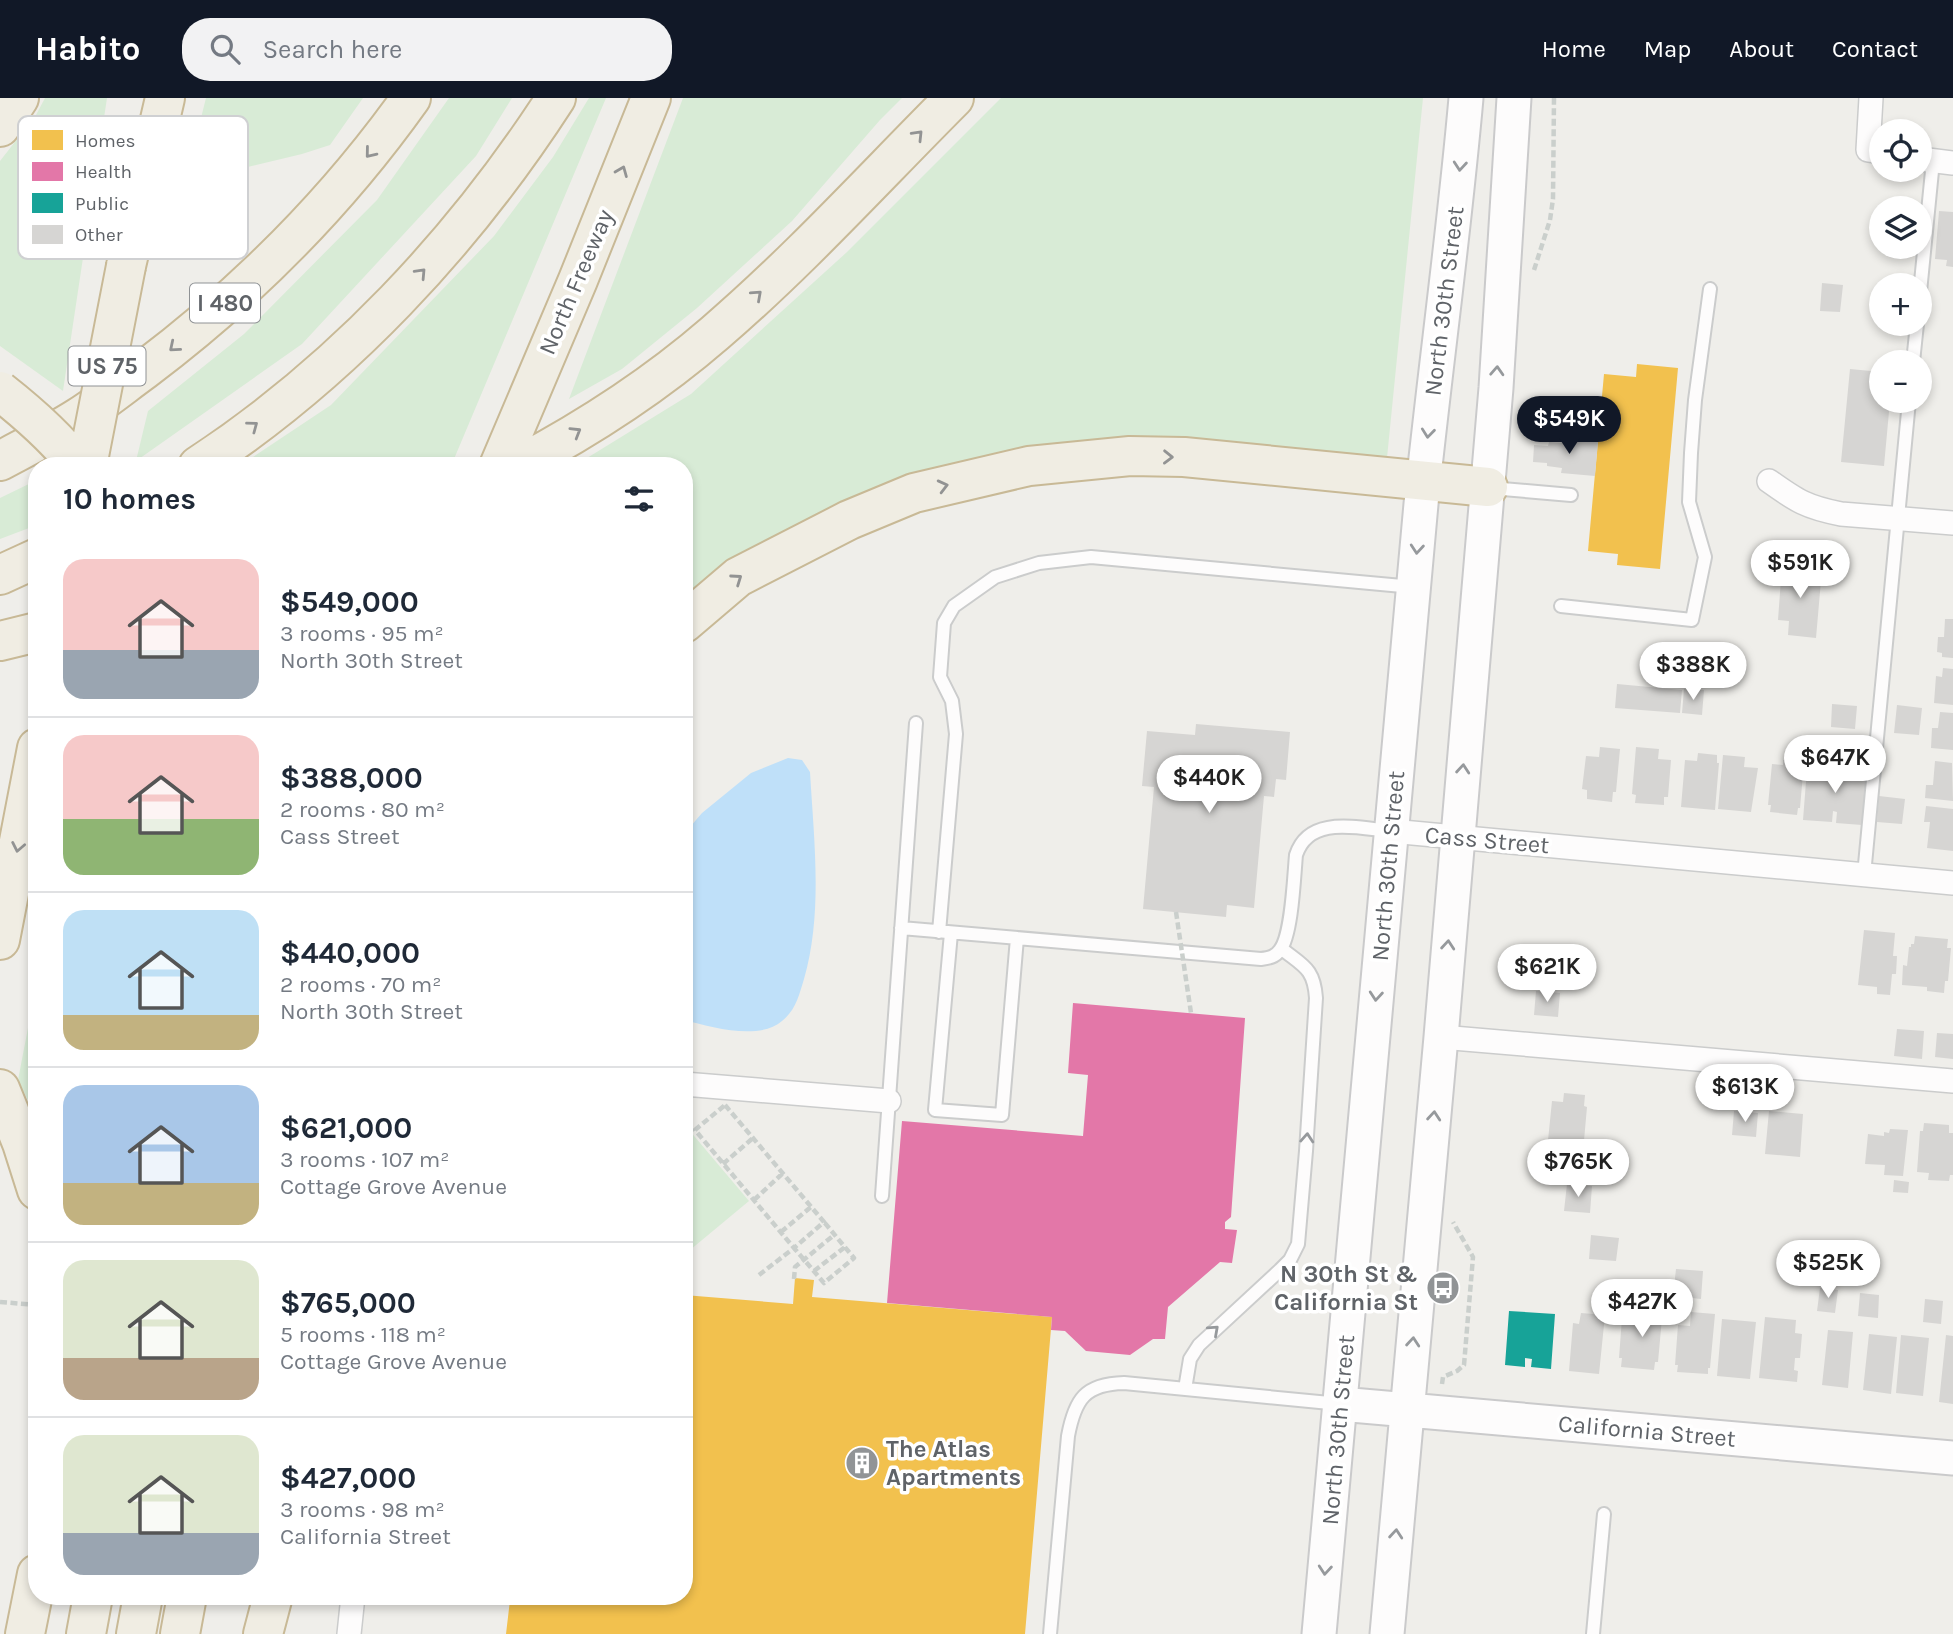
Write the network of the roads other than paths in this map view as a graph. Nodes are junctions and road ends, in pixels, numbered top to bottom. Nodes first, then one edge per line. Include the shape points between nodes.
1 (19, 98) edge
2 (141, 98) edge
3 (166, 98) edge
4 (411, 98) edge
5 (556, 98) edge
6 (651, 98) edge
7 (954, 98) edge
8 (1466, 98) edge
9 (1514, 98) edge
10 (1871, 98) edge
11 (139, 116) edge
12 (162, 116) edge
13 (1872, 119) edge
14 (0, 127) edge
15 (1935, 161) edge
16 (127, 259) edge
17 (128, 259) edge
18 (126, 266) junction
19 (1922, 273) edge
20 (1710, 289) dead end
21 (0, 391) edge
22 (1908, 413) edge
23 (71, 457) edge
24 (89, 457) edge
25 (211, 457) edge
26 (503, 457) edge
27 (533, 457) edge
28 (0, 461) edge
29 (1423, 481) junction
30 (1769, 481) dead end
31 (1488, 487) junction
32 (1571, 495) dead end
33 (1897, 519) junction
34 (1953, 523) edge
35 (28, 562) edge
36 (0, 575) edge
37 (1414, 587) junction
38 (1561, 606) dead end
39 (693, 615) edge
40 (28, 634) edge
41 (0, 641) edge
42 (916, 723) dead end
43 (28, 794) edge
44 (1391, 831) junction
45 (1457, 837) junction
46 (1864, 875) junction
47 (1953, 883) edge
48 (901, 928) junction
49 (945, 932) junction
50 (1, 934) edge
51 (1017, 938) junction
52 (1282, 949) junction
53 (1441, 1037) junction
54 (1953, 1081) edge
55 (693, 1085) edge
56 (0, 1089) edge
57 (889, 1101) junction
58 (28, 1162) edge
59 (883, 1196) dead end
60 (1185, 1389) junction
61 (1340, 1404) junction
62 (1408, 1410) junction
63 (1953, 1458) edge
64 (1604, 1514) dead end
65 (31, 1605) edge
66 (91, 1605) edge
67 (141, 1605) edge
68 (185, 1605) edge
69 (255, 1605) edge
70 (271, 1605) edge
71 (352, 1605) edge
72 (25, 1634) edge
73 (86, 1634) edge
74 (136, 1634) edge
75 (180, 1634) edge
76 (251, 1634) edge
77 (263, 1634) edge
78 (349, 1634) edge
79 (1050, 1634) edge
80 (1319, 1634) edge
81 (1387, 1634) edge
82 (1593, 1634) edge

1 - 14 highway
2 - 11 highway
3 - 12 highway, US 75
4 -> 28 highway, I 480 via 299,233 198,327 80,417
25 -> 5 highway via 352,343 430,264 474,213
26 -> 6 highway, North Freeway
27 -> 7 highway via 620,404 715,333 834,221
8 -> 29 main road, North 30th Street
31 -> 9 main road, North 30th Street
10 - 13 street
15 - 19 lane
16 - 18 highway
17 - 18 highway, US 75
18 - 24 highway, US 75, bridge
20 - 38 lane via 1690,453 1689,502 1705,557 1692,620
21 - 23 highway, bridge
22 - 33 lane
29 - 31 highway
29 -> 37 main road, North 30th Street
39 -> 29 highway via 738,577 849,520 914,493 1029,466 1130,456 1184,457
30 - 33 street via 1811,507
31 - 32 lane
45 -> 31 main road, North 30th Street
33 - 34 street
33 - 46 lane
35 - 36 highway
37 - 44 main road, North 30th Street
37 - 49 lane via 1091,557 1039,563 995,577 954,606 944,623 940,677 951,701 956,734
40 - 41 highway
42 - 48 lane
43 -> 50 highway
44 - 45 street, Cass Street
44 - 52 lane, Cass Street via 1327,828 1300,843
44 -> 61 main road, North 30th Street
45 - 46 street, Cass Street
53 -> 45 main road, North 30th Street
46 - 47 street, Cass Street
48 - 49 lane
48 - 57 lane
49 - 51 lane
49 - 51 lane via 936,1110 1002,1115
51 - 52 lane via 1261,959
60 -> 52 lane via 1190,1359 1199,1345 1290,1260 1298,1244 1316,998 1309,970
53 - 54 street
62 -> 53 main road, North 30th Street
55 - 57 street
56 - 58 highway
57 - 59 lane
60 - 61 lane
60 - 79 lane via 1111,1383 1087,1393 1075,1407 1068,1436
61 - 62 main road, California Street
61 -> 80 main road, North 30th Street
62 - 63 main road, California Street
81 -> 62 main road, North 30th Street
64 - 82 lane
65 - 72 highway
66 - 73 highway
67 - 74 highway
68 - 75 highway
69 - 76 highway
70 - 77 highway
71 - 78 street

